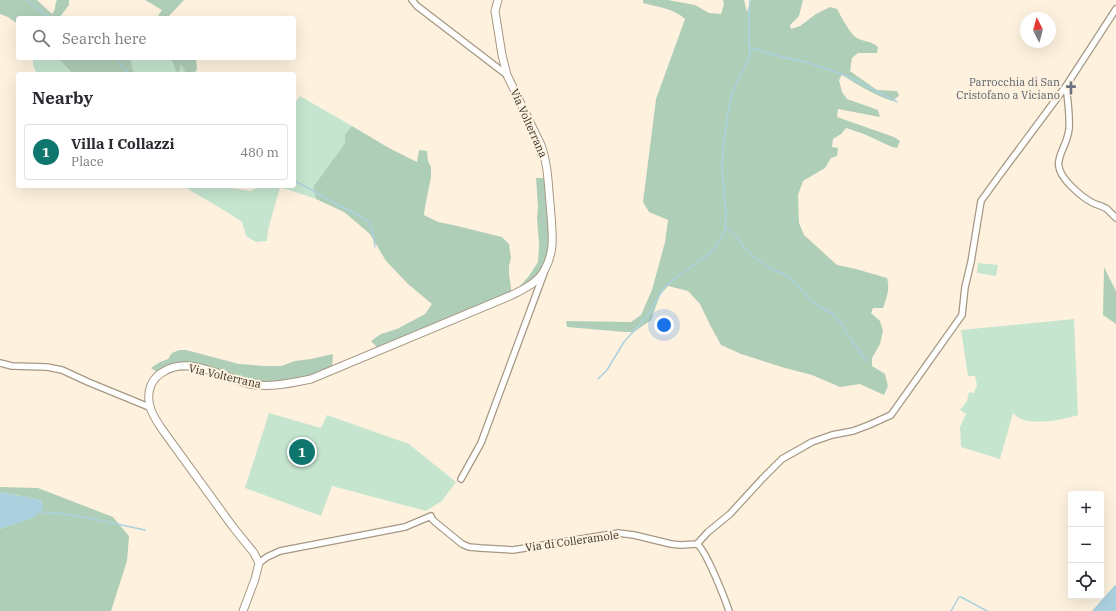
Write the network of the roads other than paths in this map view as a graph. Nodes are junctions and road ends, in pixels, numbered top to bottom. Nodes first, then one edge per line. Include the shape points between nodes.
1 (412, 0) edge
2 (498, 0) edge
3 (1116, 9) edge
4 (507, 75) junction
5 (1066, 86) junction
6 (1116, 218) edge
7 (545, 271) junction
8 (0, 363) edge
9 (149, 407) junction
10 (461, 479) dead end
11 (697, 544) junction
12 (259, 563) junction
13 (243, 611) edge
14 (728, 611) edge

1 - 4 street
2 - 4 main road, Via Volterrana via 495,11
3 - 5 street
4 - 7 main road, Via Volterrana via 545,157 552,246
5 - 6 street via 1069,130 1060,154 1059,168 1070,186 1079,194 1092,203 1106,208
5 - 11 street via 981,202 962,315 891,415 869,425 812,442 782,459 730,514
7 - 9 main road, Via Volterrana via 524,289 512,295 311,379 264,386 187,366 167,369 154,379 148,398
7 - 10 street, Via Volterrana via 480,443
8 - 9 street via 62,370
9 - 12 main road via 164,432
11 - 12 street, Via di Colleramole via 671,544 618,533 513,550 469,547 435,522 431,516 405,527 280,550
11 - 14 street via 706,558
12 - 13 main road

